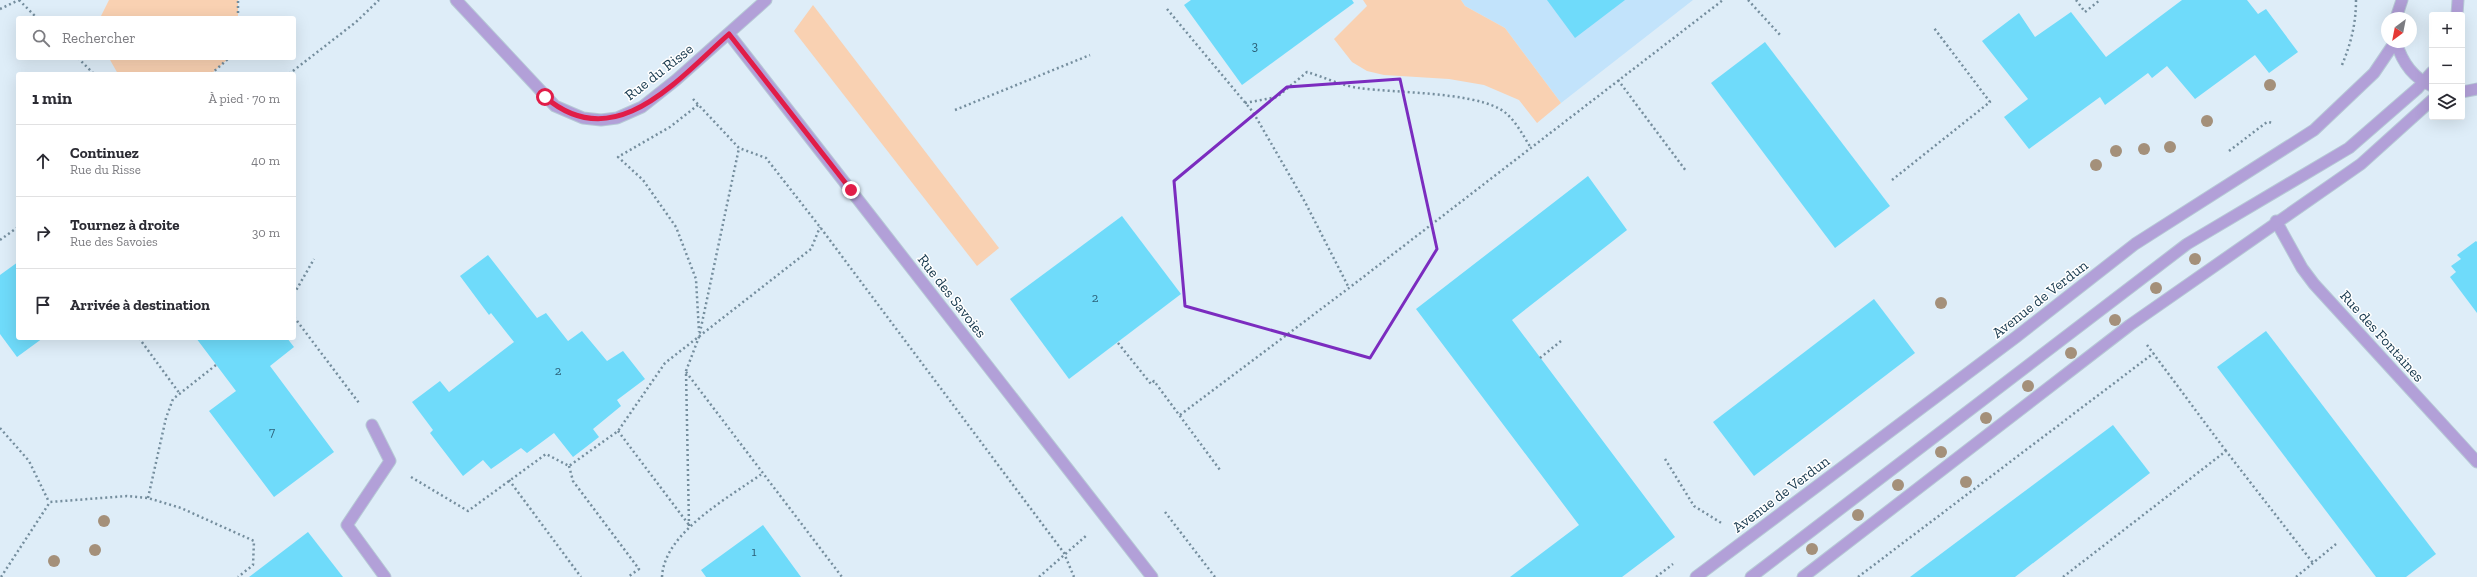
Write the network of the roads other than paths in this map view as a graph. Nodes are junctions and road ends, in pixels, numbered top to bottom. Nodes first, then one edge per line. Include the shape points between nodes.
1 (456, 0) edge
2 (766, 0) edge
3 (2402, 0) edge
4 (2458, 0) edge
5 (2398, 12) edge
6 (2457, 12) edge
7 (729, 34) junction
8 (2392, 48) edge
9 (2399, 48) edge
10 (2428, 84) edge
11 (2477, 89) edge
12 (2465, 91) edge
13 (2429, 103) edge
14 (2276, 221) junction
15 (372, 425) road end
16 (2477, 462) edge
17 (385, 577) edge
18 (1152, 577) edge
19 (1696, 577) edge
20 (1751, 577) edge
21 (1803, 577) edge

1 - 7 street, Rue du Risse via 545,97 568,112 601,120 617,118 642,107
2 - 7 street, Rue du Risse
3 - 5 street
4 - 6 street
7 - 18 street, Rue des Savoies
8 - 19 street, Avenue de Verdun via 2374,73 2308,134 2135,244 2016,337
9 - 10 street via 2406,64
10 - 20 street via 2337,156 2187,244
11 - 12 street
13 - 14 street via 2361,164
14 - 16 street, Rue des Fontaines via 2302,268 2314,284
14 - 21 street via 2130,325
15 - 17 street via 390,461 347,525

